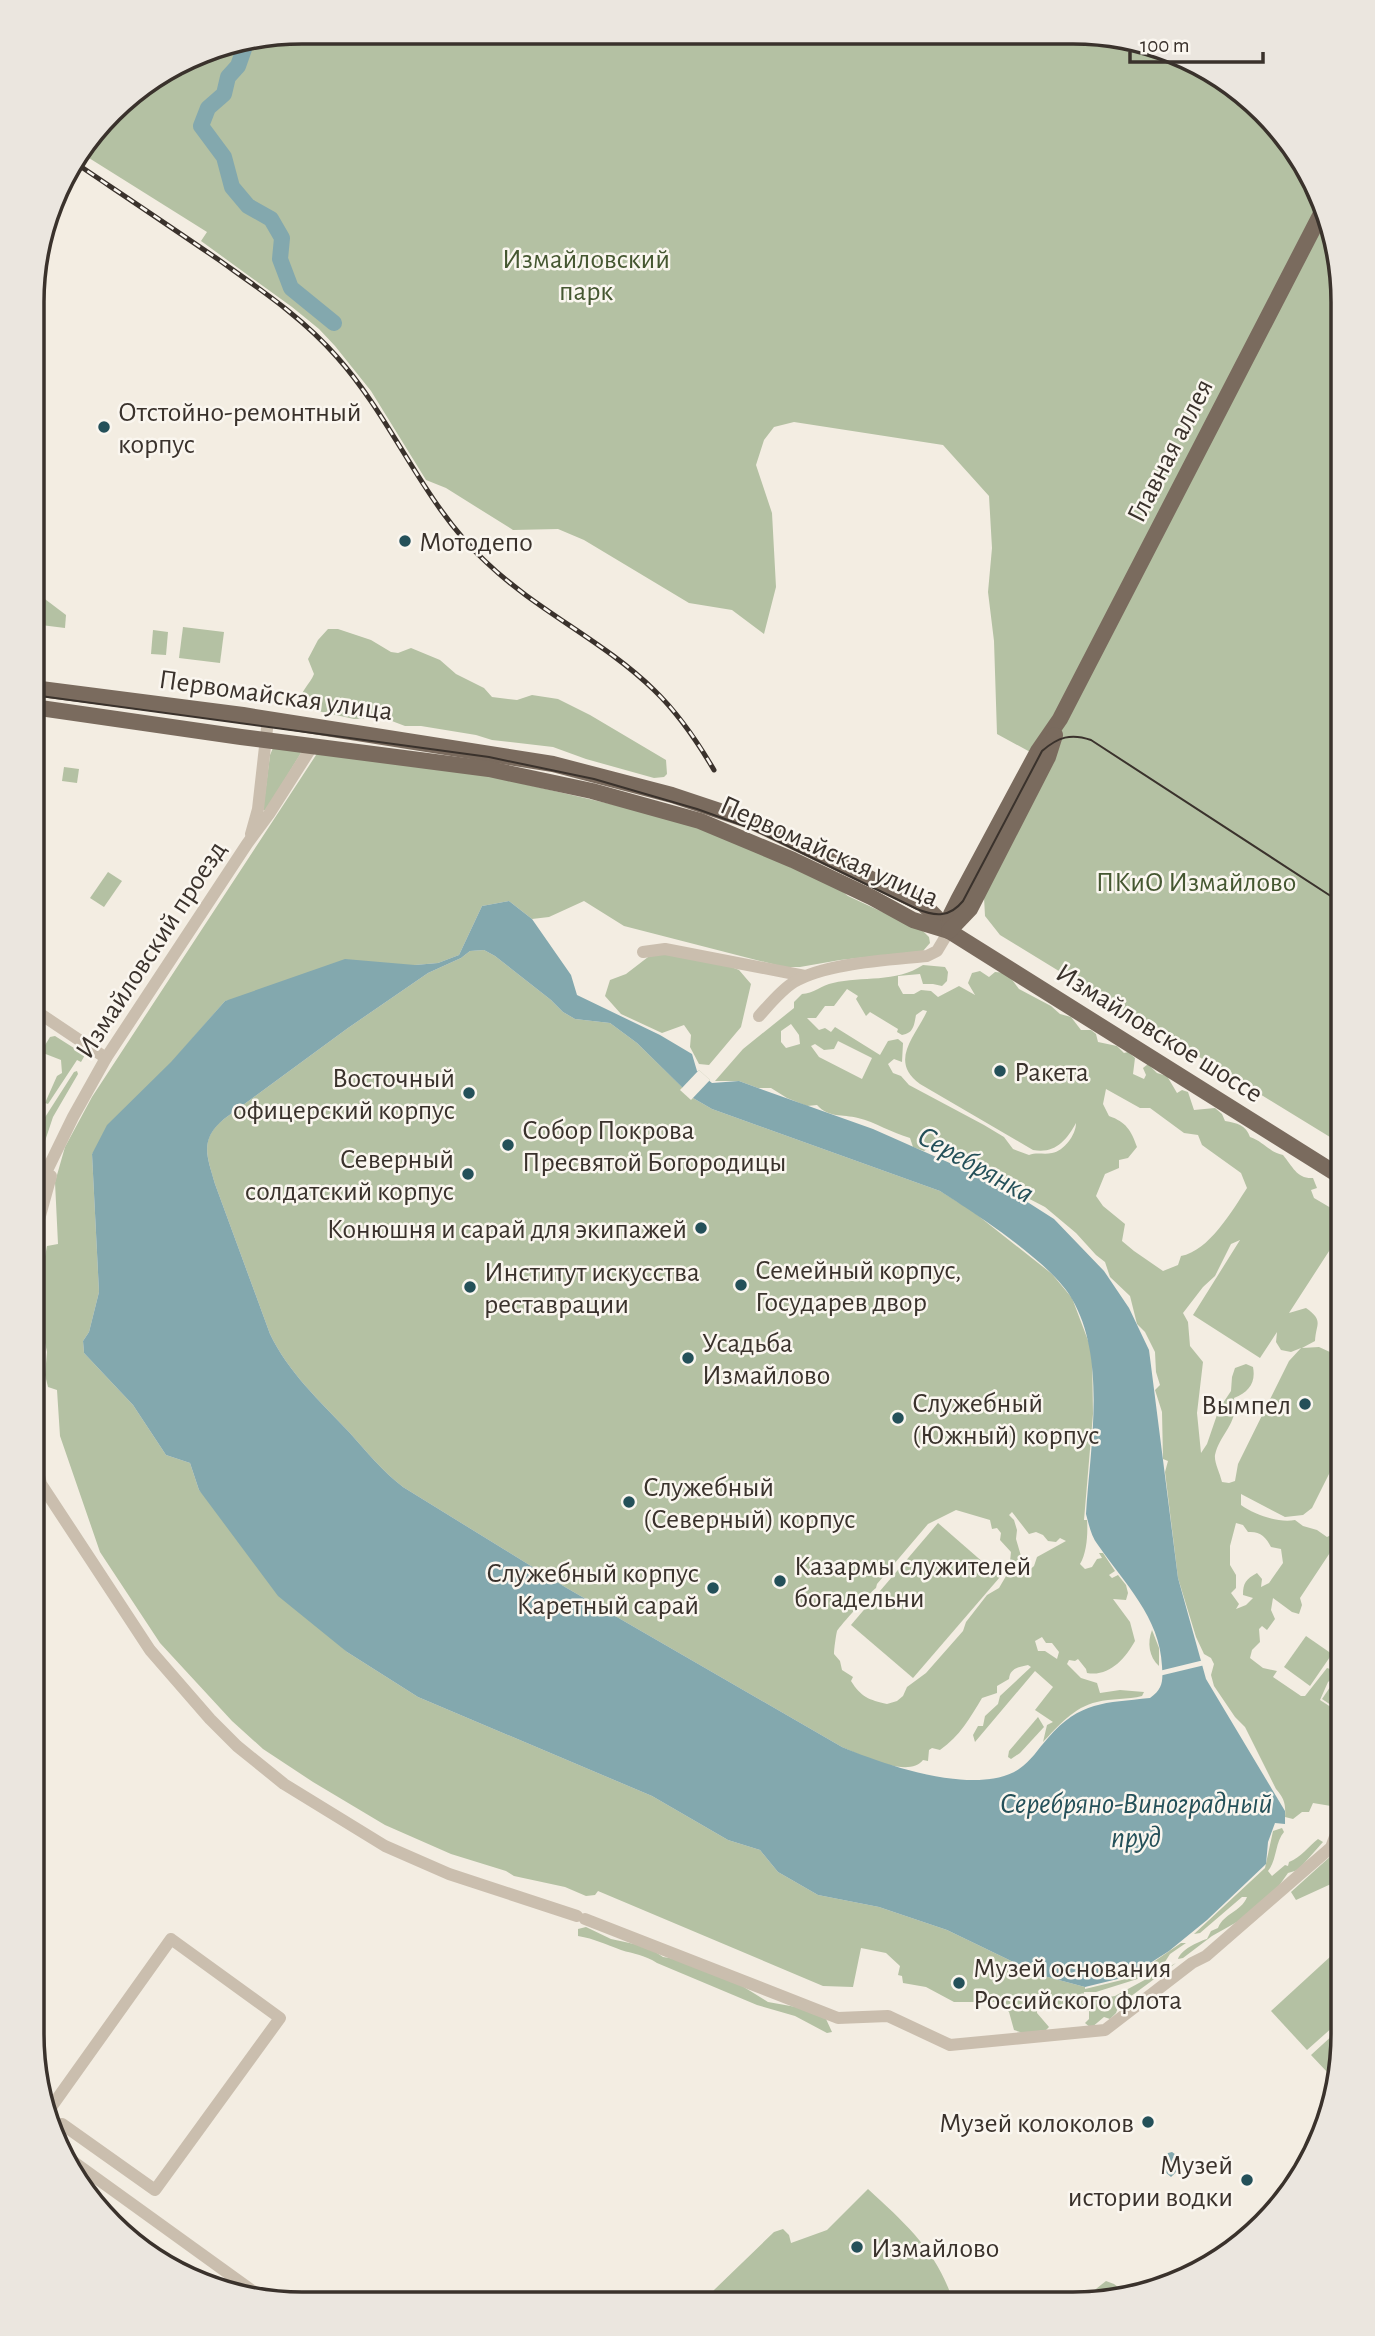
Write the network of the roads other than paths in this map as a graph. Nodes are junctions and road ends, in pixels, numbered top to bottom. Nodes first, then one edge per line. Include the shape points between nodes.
1 (1318, 219) edge
2 (44, 689) edge
3 (141, 701) junction
4 (44, 709) edge
5 (1060, 719) junction
6 (268, 720) junction
7 (133, 722) junction
8 (265, 739) junction
9 (313, 745) junction
10 (247, 844) junction
11 (958, 900) junction
12 (923, 904) junction
13 (949, 931) junction
14 (643, 952) dead end
15 (805, 976) junction
16 (44, 1016) edge
17 (759, 1016) dead end
18 (106, 1058) junction
19 (73, 1117) junction
20 (1331, 1170) edge
21 (44, 1176) edge
22 (44, 1202) edge
23 (44, 1489) edge
24 (1331, 1847) edge
25 (54, 2104) edge
26 (62, 2124) dead end
27 (79, 2166) edge
28 (245, 2286) edge

1 - 5 main road, Главная аллея
2 - 3 main road, Первомайская улица
3 - 6 main road, Первомайская улица
3 - 7 main road
4 - 7 main road, Первомайская улица
5 - 11 main road, Главная аллея
5 - 13 main road, Главная аллея via 1048,757 970,909
6 - 8 street, Измайловский проезд
6 - 12 main road, Первомайская улица via 553,764 672,795 753,822
7 - 8 main road, Первомайская улица
8 - 9 main road, Первомайская улица
8 - 10 street, Измайловский проезд via 258,809
9 - 10 street, Измайловский проезд
9 - 13 main road, Первомайская улица via 489,769 645,804 748,841 913,920
10 - 18 street, Измайловский проезд
11 - 12 main road via 941,908
11 - 13 main road, Главная аллея
12 - 13 main road, Первомайская улица
13 - 15 street via 937,951 926,956
13 - 20 main road, Измайловское шоссе
14 - 15 street via 665,949
15 - 17 street
16 - 18 street
18 - 19 street, Измайловский проезд
19 - 21 street, Измайловский проезд
19 - 22 street, Измайловский проезд
23 - 24 street via 150,1650 210,1719 284,1784 385,1846 449,1874 581,1918 838,2018 888,2016 950,2045 1105,2030 1206,1956
25 - 26 street via 171,1939 280,2018 155,2189
27 - 28 street

